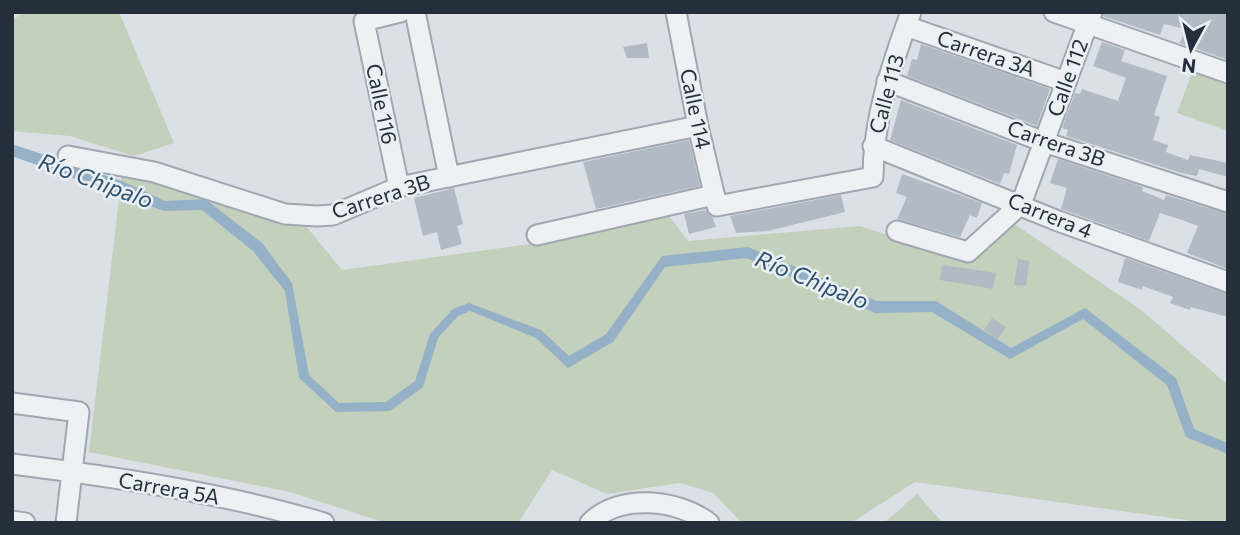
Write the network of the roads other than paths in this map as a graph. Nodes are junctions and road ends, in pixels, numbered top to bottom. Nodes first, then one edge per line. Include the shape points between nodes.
1 (400, 12) edge
2 (415, 12) edge
3 (676, 12) edge
4 (1054, 12) edge
5 (1090, 18) edge
6 (909, 19) edge
7 (1228, 73) edge
8 (887, 81) junction
9 (1066, 82) junction
10 (698, 126) junction
11 (1044, 142) junction
12 (873, 146) junction
13 (68, 156) dead end
14 (449, 177) junction
15 (398, 187) junction
16 (715, 200) junction
17 (1228, 202) edge
18 (1021, 204) junction
19 (897, 231) dead end
20 (537, 235) dead end
21 (1228, 282) edge
22 (12, 403) edge
23 (12, 464) edge
24 (72, 471) junction
25 (601, 520) edge
26 (12, 521) edge
27 (25, 523) edge
28 (66, 523) edge
29 (324, 523) edge
30 (709, 523) edge

1 - 15 street, Calle 116 via 364,20
2 - 14 street
3 - 10 street, Calle 114
4 - 5 street
5 - 7 street
5 - 9 street, Calle 112
6 - 8 street, Calle 113
6 - 9 street, Carrera 3A
8 - 11 street, Carrera 3B
8 - 12 street, Calle 113
9 - 11 street, Calle 112
10 - 14 street, Carrera 3B
10 - 16 street, Calle 114
11 - 17 street, Carrera 3B
11 - 18 street, Calle 112
12 - 16 street, Calle 113 via 873,177
12 - 18 street, Carrera 4
13 - 15 street, Carrera 3B via 154,172 296,215 332,215
14 - 15 street, Carrera 3B
16 - 20 street
18 - 19 street, Calle 112 via 964,253
18 - 21 street, Carrera 4
22 - 24 street via 79,412
23 - 24 street, Carrera 5A
24 - 28 street
24 - 29 street, Carrera 5A via 286,511
25 - 30 street via 646,502 692,510
26 - 27 street

